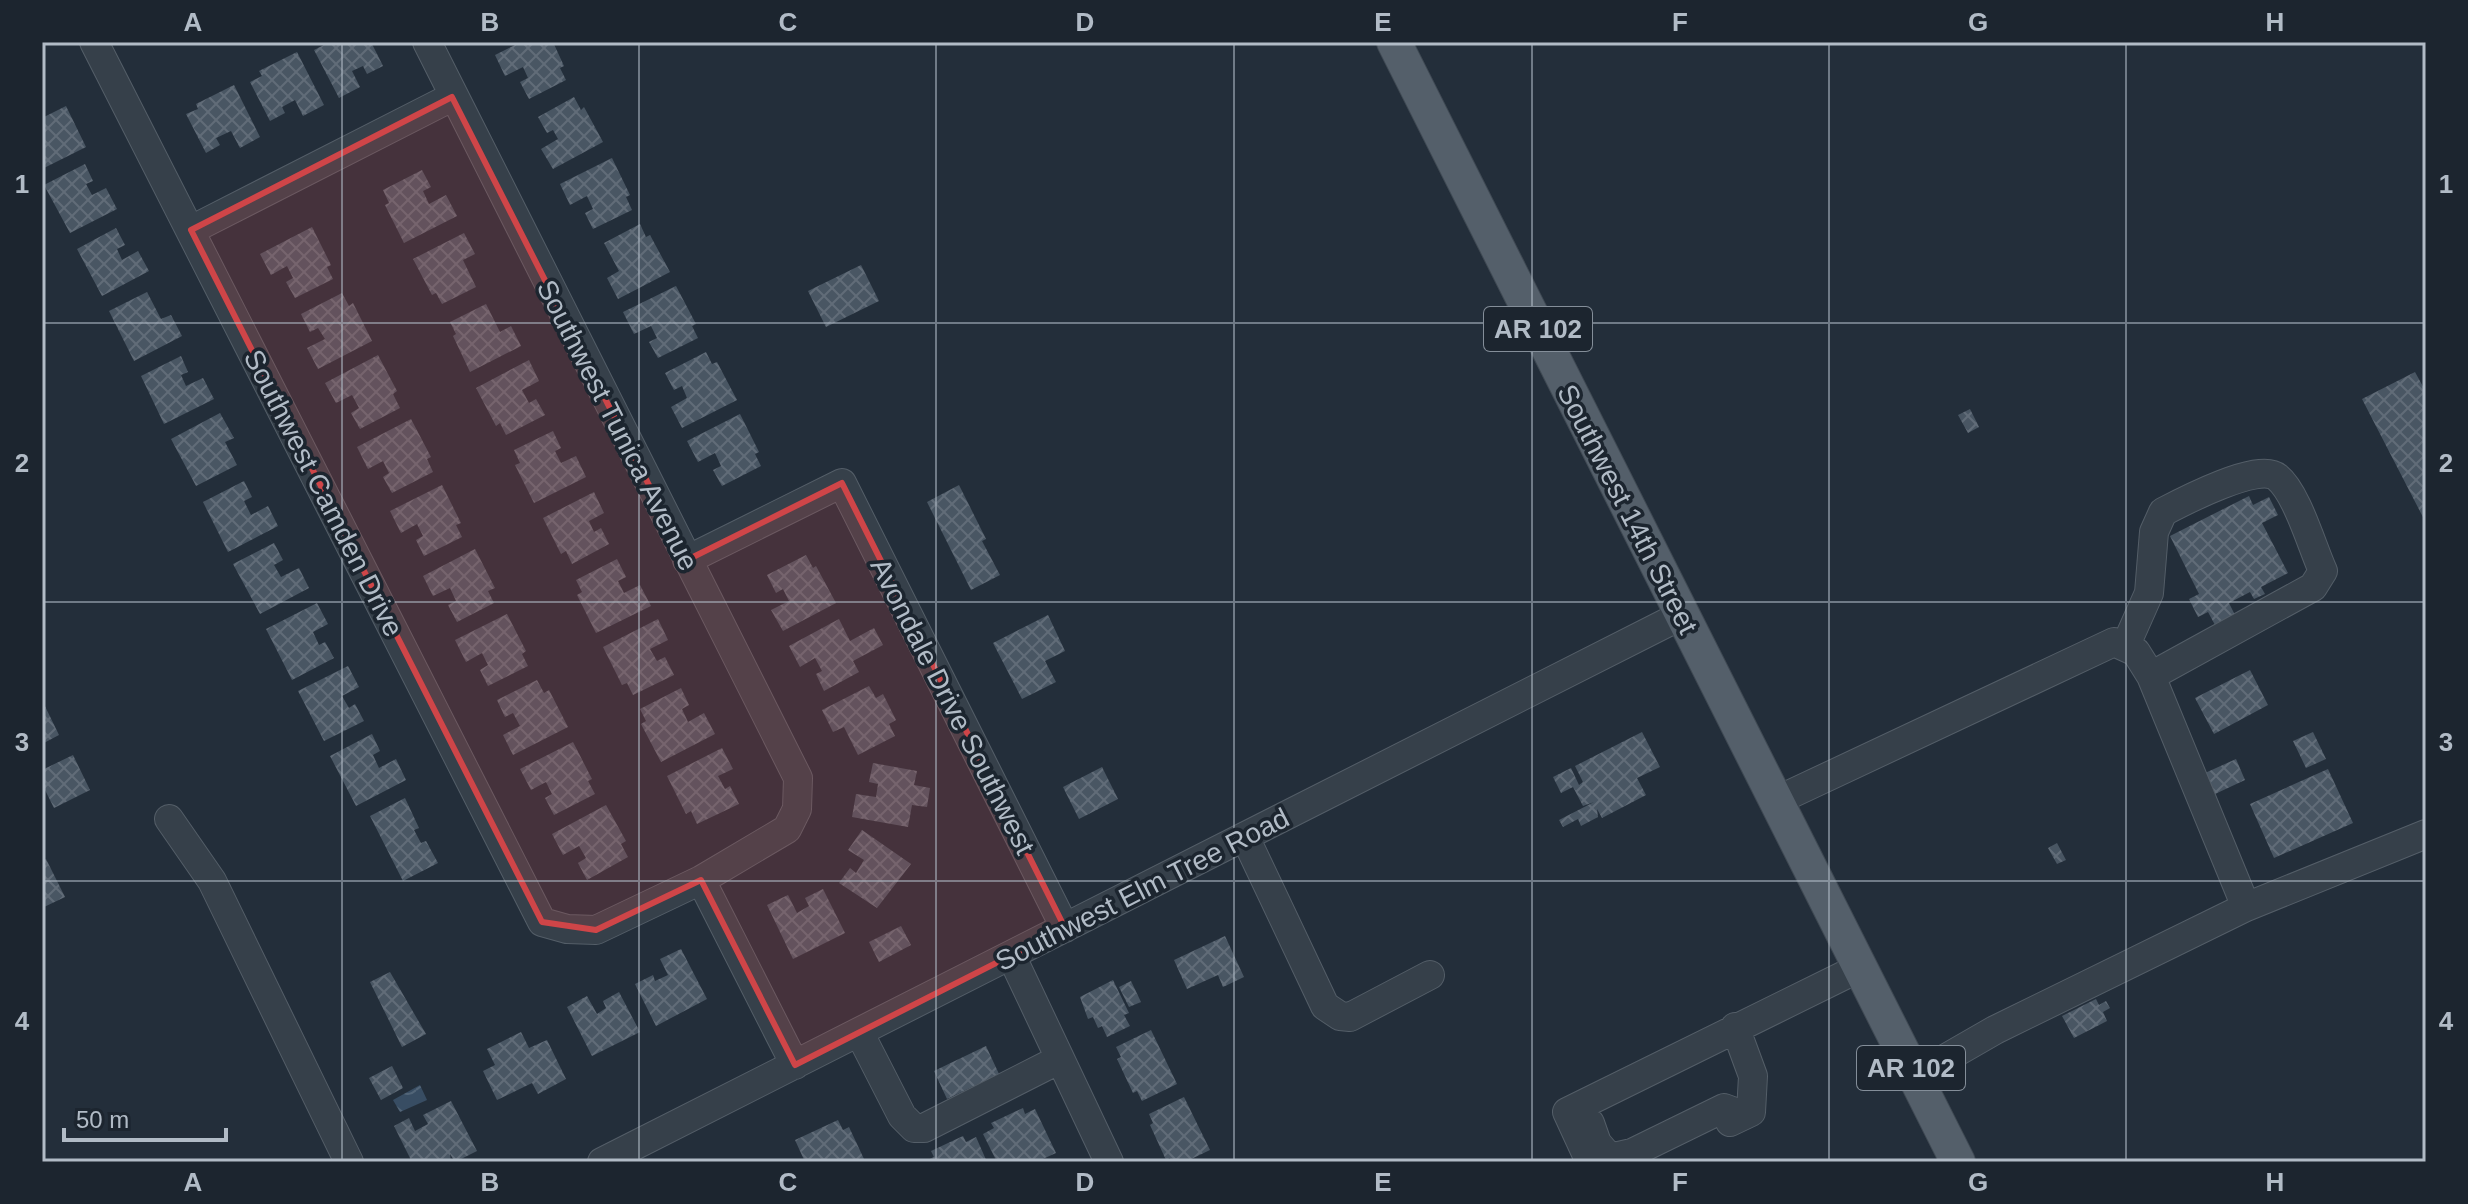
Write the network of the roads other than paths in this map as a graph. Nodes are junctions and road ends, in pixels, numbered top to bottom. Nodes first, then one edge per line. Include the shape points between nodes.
1 (94, 42) edge
2 (427, 42) edge
3 (1394, 42) edge
4 (452, 97) junction
5 (191, 230) junction
6 (687, 560) junction
7 (1682, 615) junction
8 (2125, 647) junction
9 (2151, 676) junction
10 (1776, 801) junction
11 (169, 819) dead end
12 (2426, 834) edge
13 (1245, 837) junction
14 (701, 880) junction
15 (2246, 907) junction
16 (1065, 928) junction
17 (1011, 955) junction
18 (1862, 971) junction
19 (1430, 975) dead end
20 (1735, 1027) junction
21 (859, 1032) junction
22 (1689, 1049) junction
23 (1060, 1059) junction
24 (795, 1065) junction
25 (1915, 1076) junction
26 (1743, 1115) junction
27 (639, 1154) edge
28 (349, 1162) edge
29 (602, 1162) edge
30 (1109, 1162) edge
31 (1590, 1162) edge
32 (1652, 1162) edge
33 (1958, 1162) edge

1 - 5 street, Southwest Camden Drive
2 - 4 street, Southwest Tunica Avenue
3 - 7 main road, Southwest 14th Street / AR 102
4 - 5 street
4 - 6 street, Southwest Tunica Avenue
5 - 14 street, Southwest Camden Drive via 542,922 596,930
6 - 14 street, Southwest Tunica Avenue via 798,778 797,809 787,829
6 - 16 street, Avondale Drive Southwest via 842,483
7 - 10 main road, Southwest 14th Street / AR 102
7 - 13 street, Southwest Elm Tree Road
8 - 9 street via 2136,652
8 - 9 street via 2149,593 2154,532 2163,512 2259,471 2276,475 2290,494 2323,571 2313,587
8 - 10 street via 2114,642 2088,653
9 - 15 street
10 - 18 main road, Southwest 14th Street / AR 102
11 - 28 street via 212,881
12 - 15 street
13 - 16 street, Southwest Elm Tree Road
13 - 19 street via 1325,1006 1350,1017
14 - 24 street
15 - 25 street via 2009,1023
16 - 17 street, Southwest Elm Tree Road
17 - 21 street, Southwest Elm Tree Road
17 - 23 street
18 - 20 street
18 - 25 main road, AR 102
20 - 22 street
20 - 26 street via 1753,1076 1751,1112
21 - 23 street via 902,1116 914,1128 924,1128
21 - 24 street, Southwest Elm Tree Road
22 - 26 street via 1680,1069 1598,1110 1590,1124 1597,1143 1610,1158 1632,1153 1724,1108
22 - 31 street via 1567,1112
23 - 30 street
24 - 27 street, Southwest Elm Tree Road
25 - 33 main road, AR 102
26 - 32 street
27 - 29 street, Southwest Elm Tree Road

